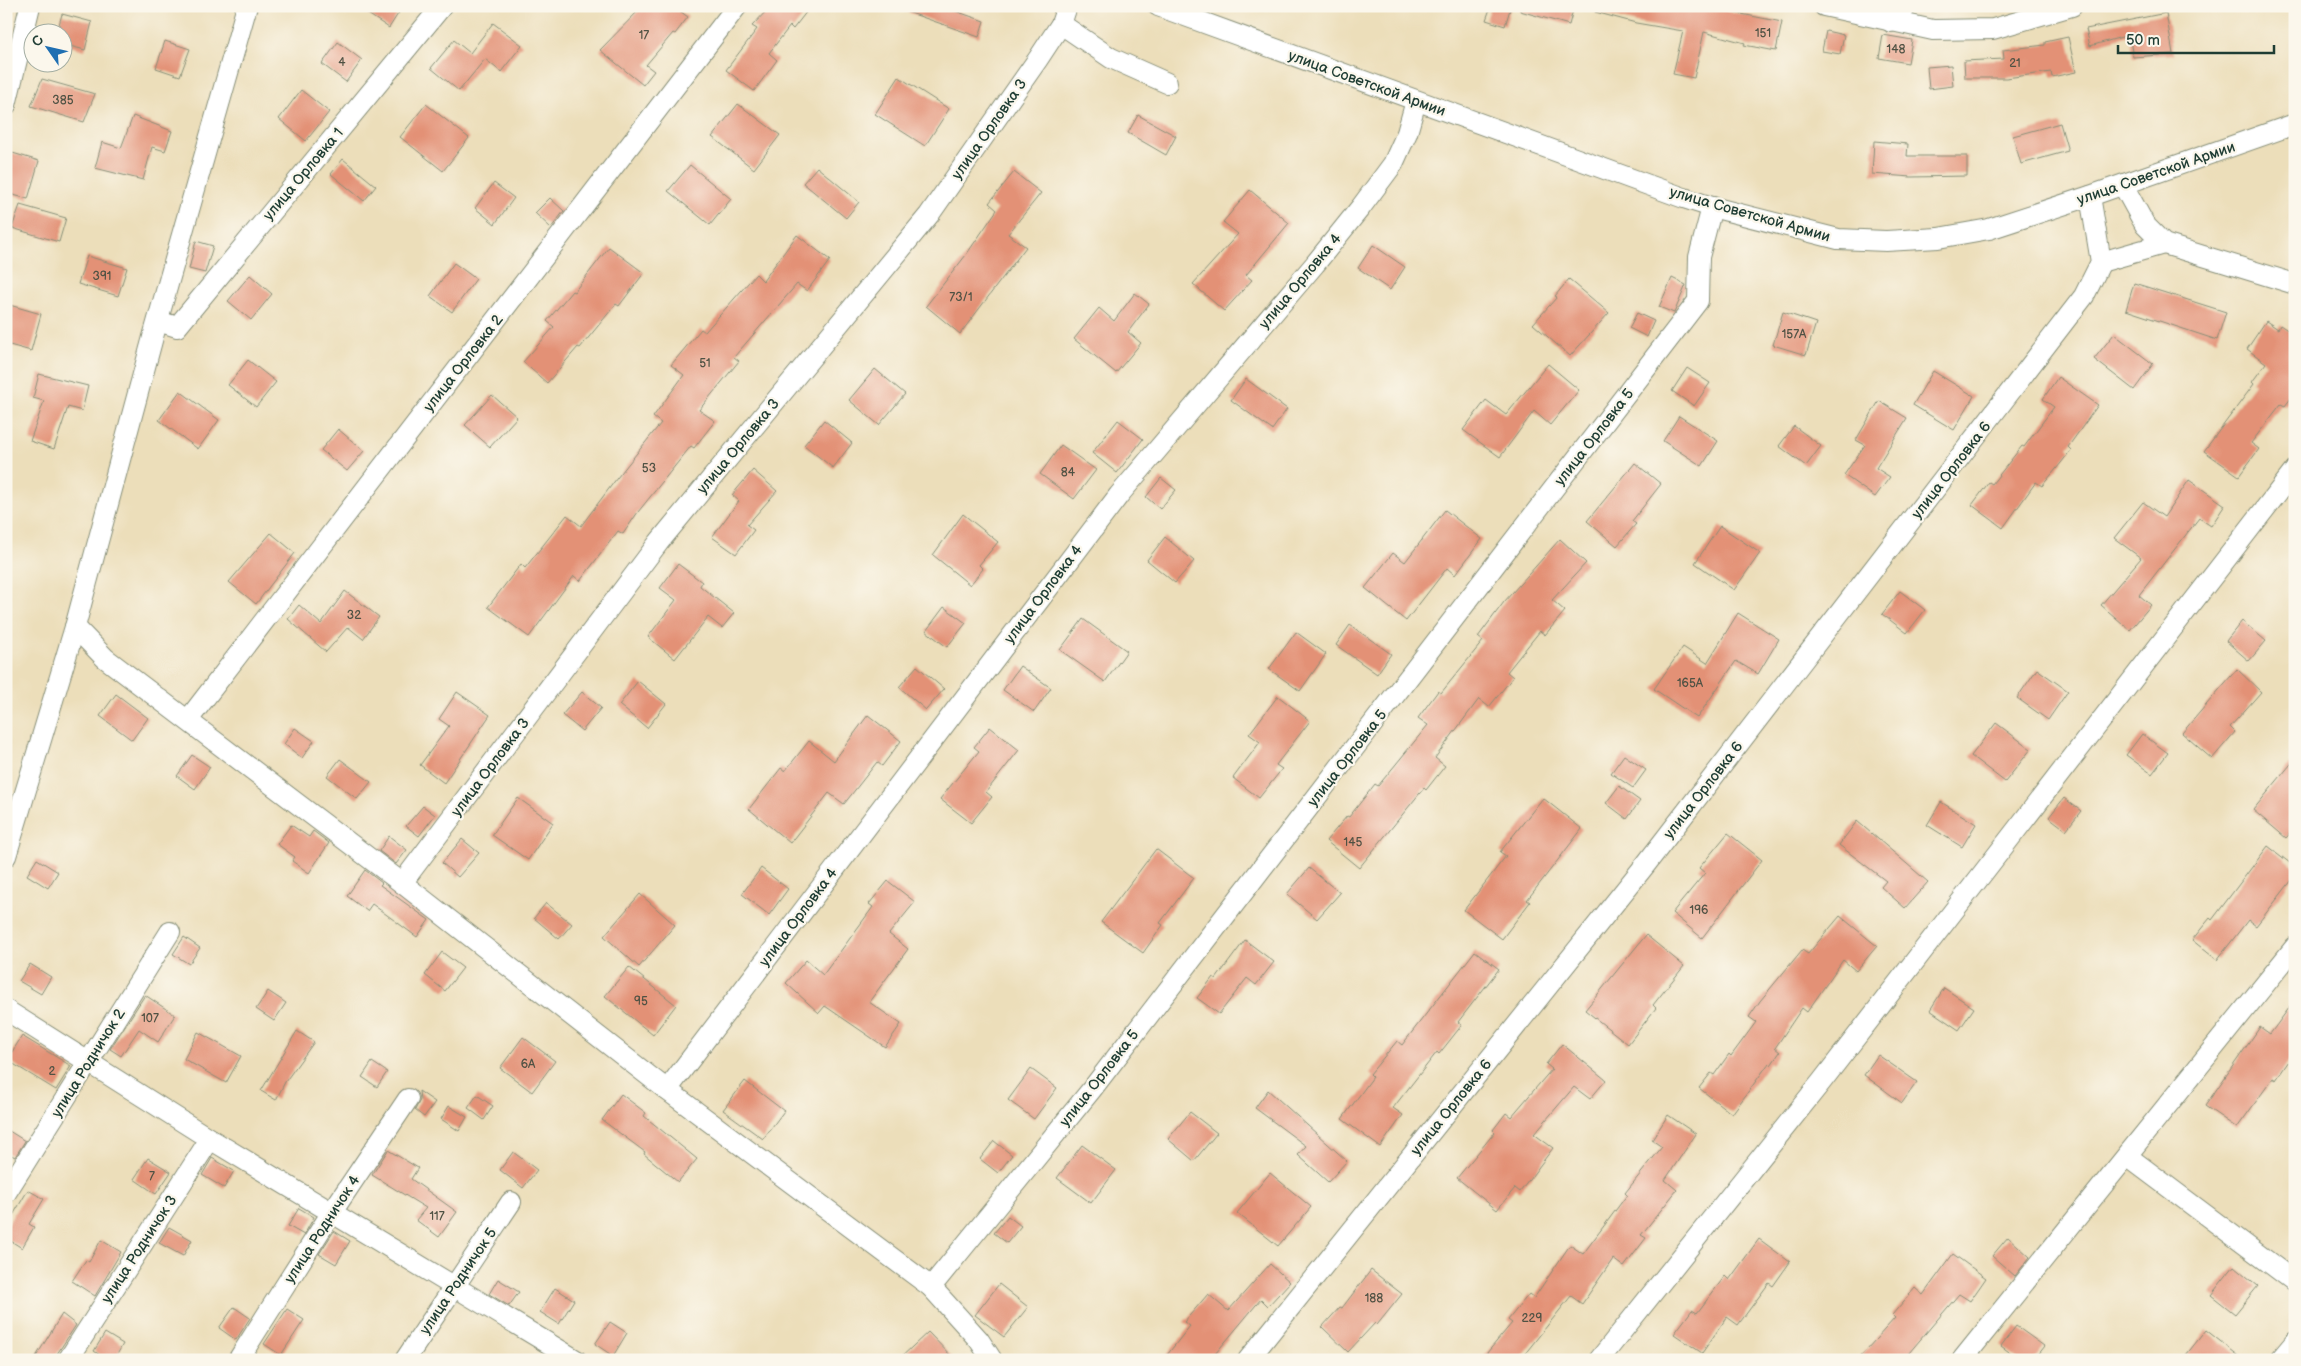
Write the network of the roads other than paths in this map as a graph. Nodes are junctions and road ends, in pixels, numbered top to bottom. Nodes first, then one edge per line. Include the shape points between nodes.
1 (30, 6) edge
2 (247, 6) edge
3 (442, 6) edge
4 (737, 6) edge
5 (1158, 6) edge
6 (1824, 6) edge
7 (1907, 6) edge
8 (2072, 6) edge
9 (1064, 15) edge
10 (1891, 22) junction
11 (1167, 83) dead end
12 (1416, 101) junction
13 (6, 105) edge
14 (2295, 124) edge
15 (2123, 185) junction
16 (2090, 196) junction
17 (1712, 207) junction
18 (2164, 244) junction
19 (2101, 262) junction
20 (2295, 284) edge
21 (158, 322) junction
22 (2295, 470) edge
23 (75, 627) junction
24 (188, 720) junction
25 (6, 856) edge
26 (402, 883) junction
27 (170, 932) dead end
28 (2295, 947) edge
29 (6, 1010) edge
30 (88, 1062) junction
31 (667, 1090) junction
32 (408, 1098) dead end
33 (210, 1139) junction
34 (2127, 1156) junction
35 (6, 1193) edge
36 (511, 1202) dead end
37 (332, 1212) junction
38 (2295, 1282) edge
39 (453, 1286) junction
40 (931, 1287) junction
41 (2295, 1342) edge
42 (574, 1359) edge
43 (68, 1360) edge
44 (238, 1360) edge
45 (405, 1360) edge
46 (992, 1360) edge
47 (1248, 1360) edge
48 (1599, 1360) edge
49 (1962, 1360) edge
50 (2280, 1360) edge

1 - 13 street
2 - 21 street
3 - 21 street, улица Орловка 1 via 177,327
4 - 24 street, улица Орловка 2
5 - 12 street, улица Советской Армии
6 - 10 street
7 - 10 street
8 - 10 street via 1993,29 1933,30
9 - 11 street via 1111,58
9 - 26 street, улица Орловка 3 via 929,215 659,542
12 - 17 street, улица Советской Армии
12 - 31 street, улица Орловка 4 via 1407,133 1393,164 1361,208 1119,495
14 - 15 street, улица Советской Армии
15 - 16 street, улица Советской Армии
15 - 18 street via 2144,224
16 - 17 street, улица Советской Армии via 1989,229 1938,238 1886,241 1838,238
16 - 19 street
17 - 40 street, улица Орловка 5 via 1699,257 1698,301 1092,1089
18 - 19 street
18 - 20 street
19 - 47 street, улица Орловка 6 via 2084,296 1646,864
21 - 23 street
22 - 48 street via 1828,1074
23 - 24 street via 105,658
23 - 25 street
24 - 26 street
26 - 31 street
27 - 30 street, улица Родничок 2
28 - 34 street
29 - 30 street
30 - 33 street
30 - 35 street, улица Родничок 2
31 - 40 street
32 - 37 street, улица Родничок 4
33 - 37 street
33 - 43 street, улица Родничок 3
34 - 38 street
34 - 49 street
36 - 39 street, улица Родничок 5
37 - 39 street
37 - 44 street, улица Родничок 4
39 - 42 street
39 - 45 street, улица Родничок 5
40 - 46 street via 979,1340
41 - 50 street

